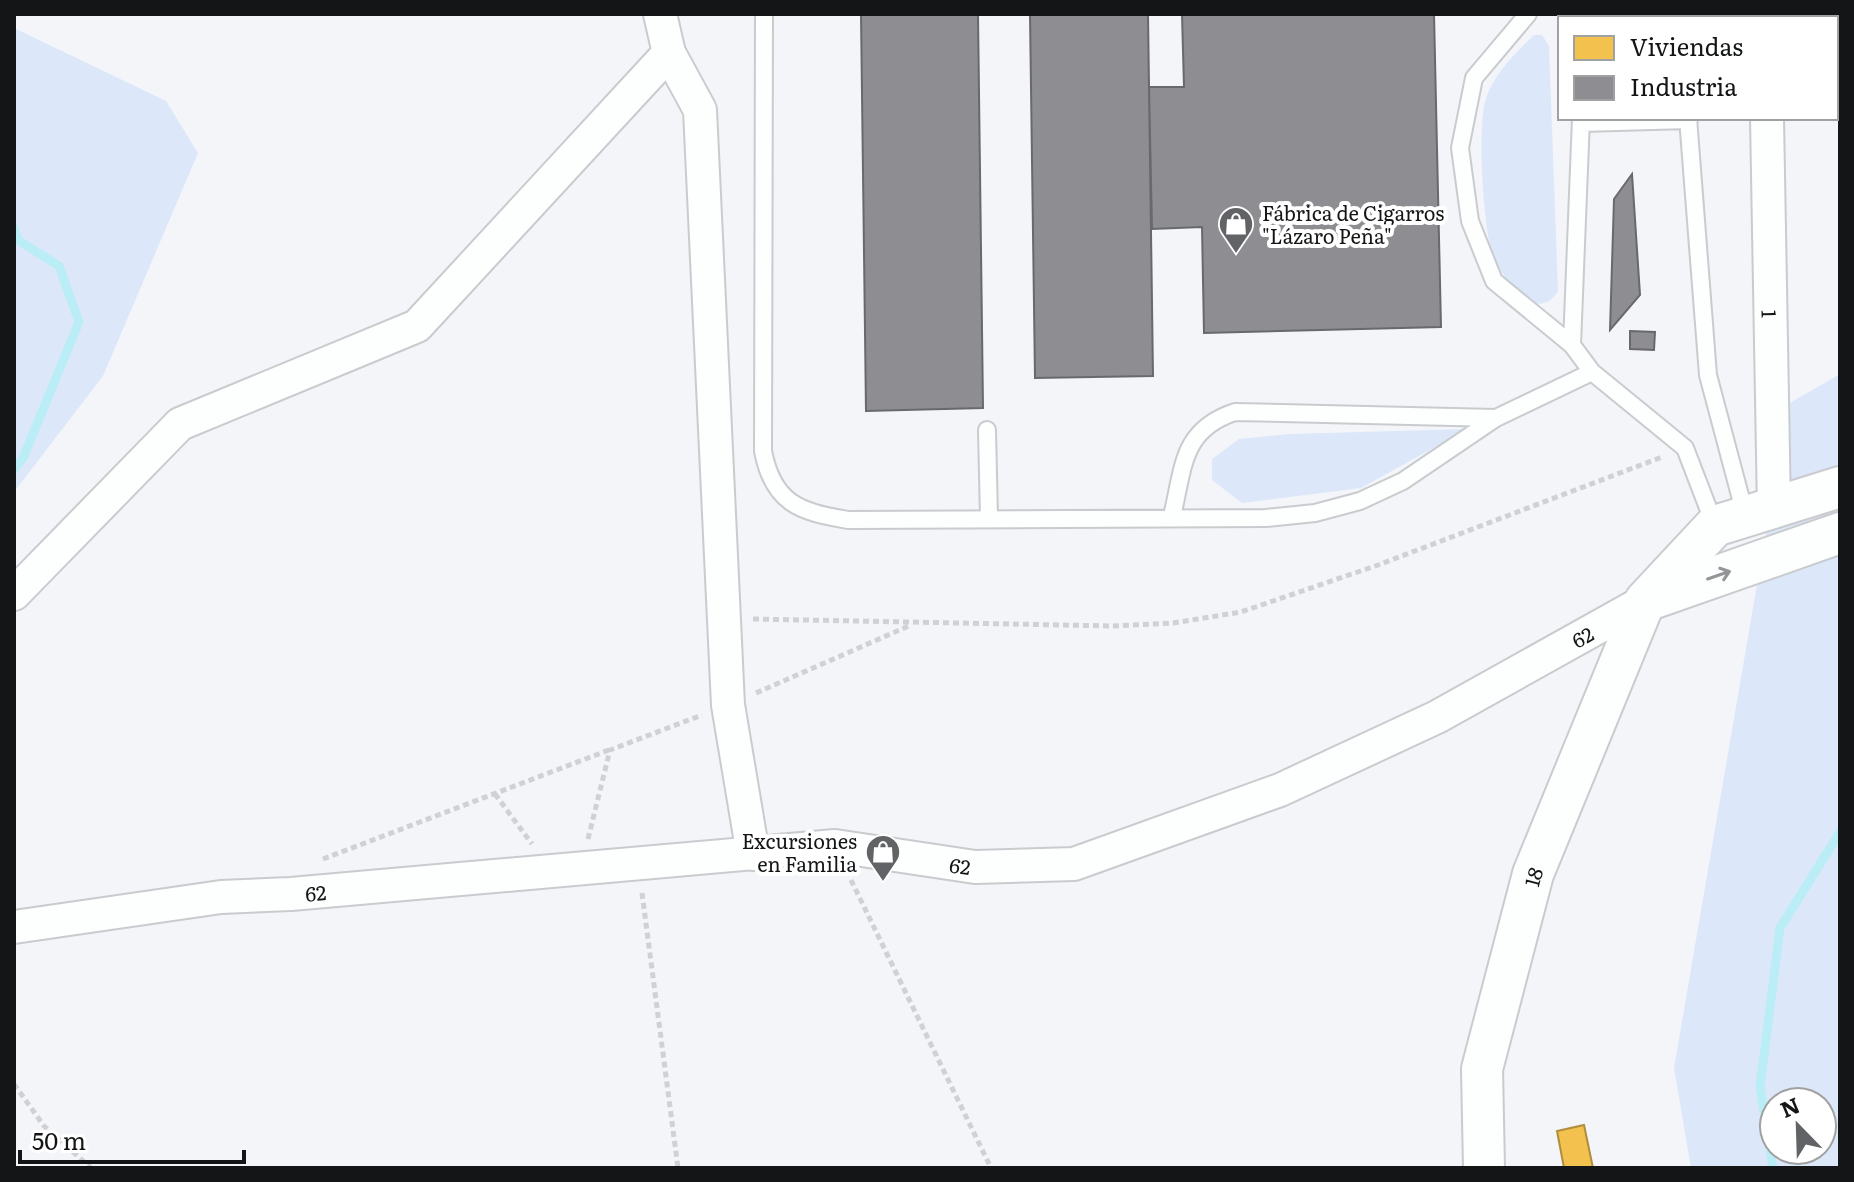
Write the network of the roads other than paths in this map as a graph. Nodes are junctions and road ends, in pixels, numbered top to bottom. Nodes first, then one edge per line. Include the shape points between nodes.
1 (660, 14) edge
2 (764, 14) edge
3 (1528, 14) edge
4 (669, 53) junction
5 (1581, 120) edge
6 (1688, 120) edge
7 (1767, 120) edge
8 (1572, 345) junction
9 (1592, 372) junction
10 (1496, 418) junction
11 (987, 430) dead end
12 (1840, 487) edge
13 (1172, 516) junction
14 (989, 518) junction
15 (1745, 518) junction
16 (1840, 533) edge
17 (14, 594) edge
18 (1645, 601) junction
19 (753, 854) junction
20 (14, 927) edge
21 (1484, 1168) edge

1 - 4 street
2 - 14 lane via 767,473 778,492 797,508 818,515 848,520
3 - 8 lane via 1474,78 1460,148 1470,221 1494,281
4 - 17 street via 417,326 180,424
4 - 19 street via 700,110 728,705
5 - 8 lane
6 - 15 lane via 1708,375
7 - 15 street, 1
8 - 9 lane
9 - 10 lane
9 - 15 lane via 1685,448
10 - 13 lane via 1403,481 1360,501 1266,518
10 - 13 lane via 1235,412 1193,437
11 - 14 lane
12 - 15 street
13 - 14 lane
15 - 18 street
18 -> 16 street, 62
18 - 19 street, 62 via 1437,717 1280,790 1074,864 975,867 835,846
18 - 21 street, 18 via 1533,874 1482,1069
19 - 20 street, 62 via 221,897

